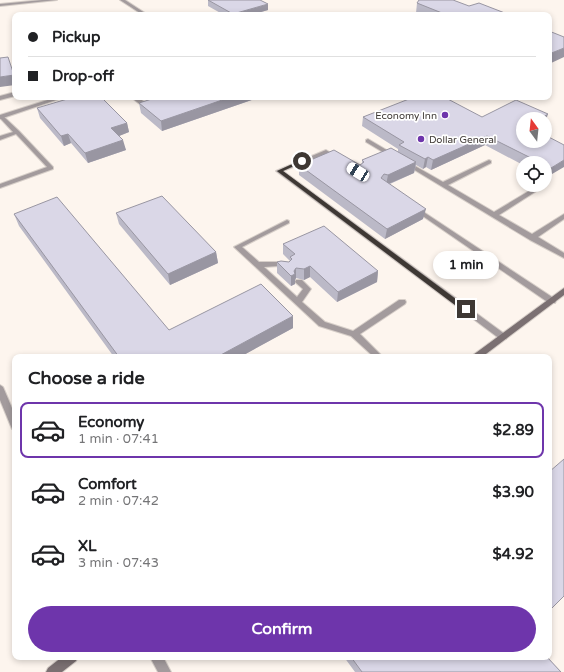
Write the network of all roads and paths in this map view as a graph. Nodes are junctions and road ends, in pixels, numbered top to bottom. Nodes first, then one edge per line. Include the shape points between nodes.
1 (55, 0) edge
2 (122, 0) edge
3 (0, 5) edge
4 (141, 12) edge
5 (12, 95) edge
6 (0, 98) edge
7 (53, 100) edge
8 (138, 100) edge
9 (153, 104) edge
10 (1, 117) edge
11 (17, 132) junction
12 (0, 138) edge
13 (368, 141) dead end
14 (489, 162) dead end
15 (345, 164) edge
16 (443, 185) junction
17 (0, 186) edge
18 (531, 192) edge
19 (409, 204) edge
20 (494, 215) junction
21 (564, 216) edge
22 (287, 222) dead end
23 (532, 238) junction
24 (564, 256) edge
25 (256, 265) junction
26 (286, 269) edge
27 (299, 282) edge
28 (564, 291) edge
29 (552, 301) junction
30 (298, 302) junction
31 (402, 302) dead end
32 (354, 334) junction
33 (503, 337) junction
34 (376, 354) edge
35 (480, 354) edge
36 (0, 389) edge
37 (12, 419) edge
38 (68, 660) edge
39 (158, 660) edge
40 (52, 672) edge
41 (165, 672) edge

1 - 3 street
2 - 4 street
5 - 6 street
7 - 10 street
8 - 9 street via 147,106
10 - 11 street
11 - 12 street
11 - 17 street via 51,168
13 - 16 street
14 - 16 street
15 - 33 street via 326,152 279,171
16 - 20 street
18 - 20 street
19 - 29 street
20 - 23 street
21 - 23 street
22 - 25 street via 237,247
23 - 24 street
25 - 26 street via 281,264
25 - 30 street
27 - 30 street via 307,289
28 - 29 main road
29 - 33 main road
30 - 32 street via 322,324
31 - 32 street
32 - 34 street
33 - 35 main road
36 - 37 street
38 - 40 main road
39 - 41 street

